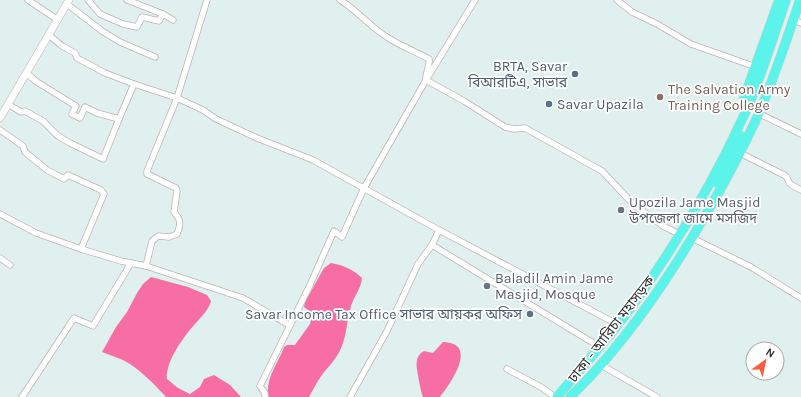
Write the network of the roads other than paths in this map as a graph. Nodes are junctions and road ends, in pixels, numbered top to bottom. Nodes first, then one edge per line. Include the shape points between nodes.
1 (28, 0) edge
2 (88, 0) edge
3 (128, 0) edge
4 (207, 0) edge
5 (340, 0) edge
6 (475, 0) edge
7 (617, 0) edge
8 (779, 0) edge
9 (786, 0) edge
10 (793, 0) edge
11 (800, 0) edge
12 (68, 2) edge
13 (163, 14) junction
14 (58, 20) junction
15 (173, 20) dead end
16 (797, 21) edge
17 (49, 35) junction
18 (155, 57) dead end
19 (756, 67) junction
20 (26, 73) junction
21 (426, 80) junction
22 (134, 84) junction
23 (177, 98) junction
24 (8, 104) junction
25 (758, 113) junction
26 (1, 115) edge
27 (119, 119) junction
28 (0, 130) edge
29 (801, 134) edge
30 (740, 153) junction
31 (364, 188) junction
32 (801, 190) edge
33 (0, 214) edge
34 (440, 230) junction
35 (675, 232) junction
36 (692, 238) junction
37 (432, 246) junction
38 (81, 249) junction
39 (0, 258) edge
40 (131, 263) junction
41 (10, 265) dead end
42 (146, 266) junction
43 (801, 298) edge
44 (613, 322) junction
45 (289, 325) junction
46 (596, 344) junction
47 (601, 365) junction
48 (507, 369) dead end
49 (572, 378) junction
50 (22, 397) edge
51 (265, 397) edge
52 (350, 397) edge
53 (556, 397) edge
54 (570, 397) edge
55 (657, 397) edge

1 - 14 street
2 - 13 street via 100,14 136,27 142,17 159,21
3 - 13 street
4 - 23 street
5 - 21 street via 387,38 429,59
6 - 21 street
7 - 19 street via 632,12 691,44
8 - 19 highway
9 - 49 highway, ঢাকা - আরিচা মহাসড়ক via 746,110 703,197 634,303
10 - 54 highway, ঢাকা - আরিচা মহাসড়ক via 757,97 715,187 656,282
11 - 16 highway
12 - 14 street
12 - 18 street via 102,31
13 - 15 street
14 - 17 street
16 - 25 highway
17 - 20 street
17 - 22 street via 75,53 77,58
19 - 35 highway via 723,146
20 - 24 street
20 - 27 street via 76,106 72,114 80,118 85,107
21 - 31 street
21 - 35 street via 505,127 514,130 525,128 602,172 633,204
22 - 23 street
22 - 27 street
23 - 31 street via 257,138 313,160
23 - 42 street via 147,174 176,188 174,212 180,219 180,226 177,234 158,236 152,241
24 - 26 street
24 - 27 street via 43,121 58,136 103,159
25 - 29 street
25 - 30 highway
28 - 38 street via 23,146 24,152 46,170 64,179 68,175 101,190 104,194
30 - 32 street via 786,176 790,184
30 - 36 highway
31 - 34 street
31 - 45 street via 342,237 334,231
33 - 38 street via 36,233
34 - 37 street
34 - 44 street
35 - 44 highway
36 - 43 street via 752,267
36 - 47 highway via 657,293
37 - 46 street
37 - 52 street via 418,264 387,332
38 - 40 street
39 - 41 street
40 - 42 street
40 - 50 street via 93,326 74,318
42 - 45 street via 242,298
44 - 46 highway
45 - 51 street via 260,386
46 - 49 highway via 577,367
47 - 54 highway
47 - 55 street
48 - 53 street
49 - 53 highway, ঢাকা - আরিচা মহাসড়ক

